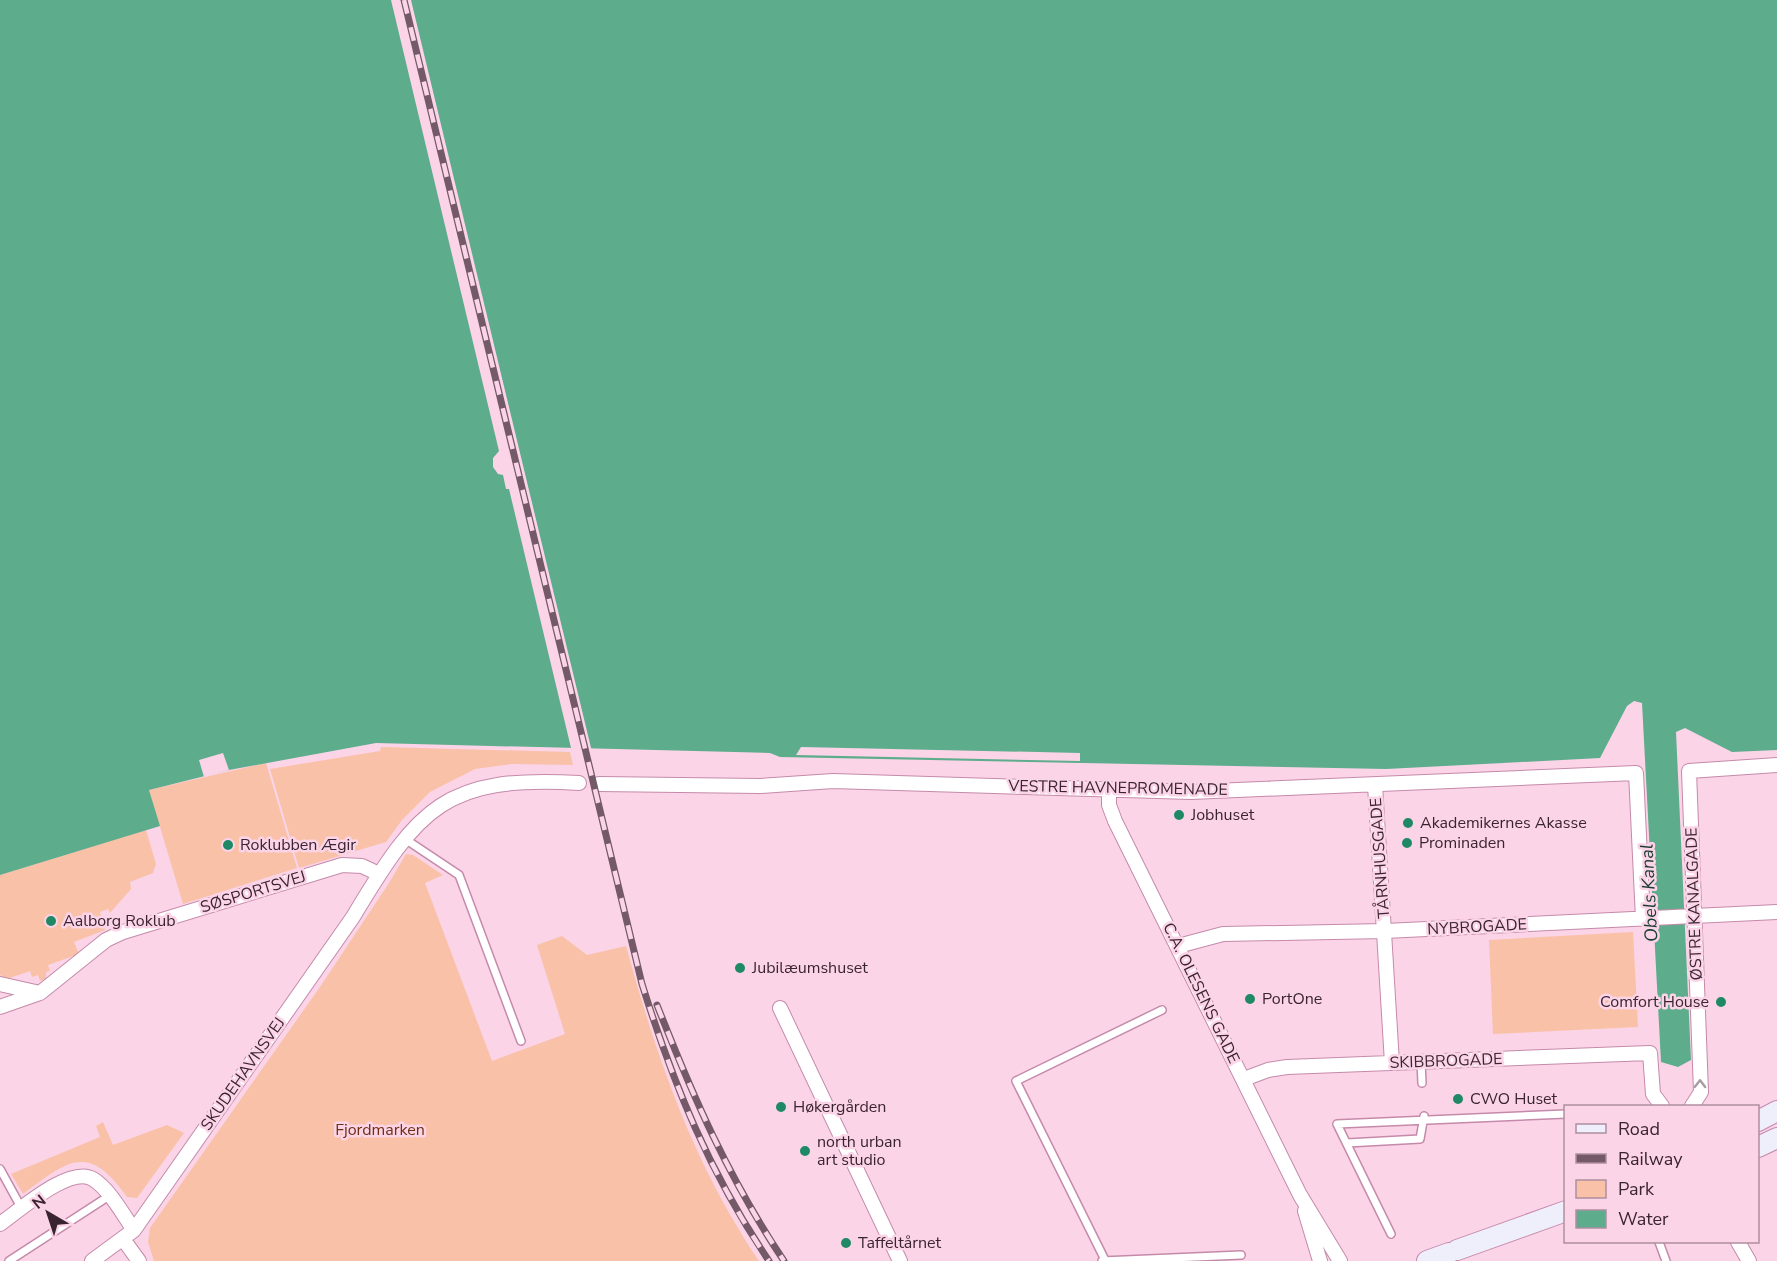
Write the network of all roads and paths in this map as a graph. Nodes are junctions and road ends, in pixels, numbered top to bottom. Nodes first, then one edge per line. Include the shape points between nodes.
1 (1777, 765) edge
2 (579, 783) dead end
3 (600, 783) dead end
4 (1376, 785) junction
5 (1109, 790) junction
6 (405, 839) junction
7 (379, 874) junction
8 (1777, 912) edge
9 (1692, 916) junction
10 (1647, 919) junction
11 (1385, 931) junction
12 (1178, 946) junction
13 (0, 984) edge
14 (40, 993) junction
15 (0, 1007) edge
16 (780, 1008) dead end
17 (1162, 1010) dead end
18 (521, 1041) dead end
19 (1421, 1062) junction
20 (1392, 1063) junction
21 (1244, 1079) junction
22 (1422, 1083) dead end
23 (1661, 1105) edge
24 (1693, 1105) edge
25 (1777, 1111) edge
26 (1564, 1114) edge
27 (1424, 1118) junction
28 (1759, 1120) edge
29 (1777, 1138) edge
30 (1347, 1143) junction
31 (1759, 1147) edge
32 (0, 1169) edge
33 (1300, 1195) junction
34 (109, 1196) junction
35 (22, 1209) junction
36 (1564, 1212) edge
37 (0, 1224) edge
38 (134, 1230) junction
39 (1391, 1234) dead end
40 (123, 1239) junction
41 (1659, 1243) edge
42 (1739, 1243) edge
43 (1241, 1255) dead end
44 (1103, 1260) edge
45 (9, 1261) edge
46 (92, 1261) edge
47 (139, 1261) edge
48 (900, 1261) edge
49 (1320, 1261) edge
50 (1340, 1261) edge
51 (1427, 1261) edge
52 (1666, 1261) edge
53 (1749, 1261) edge

1 - 9 street, ØSTRE KANALGADE via 1689,771
2 - 6 street via 507,782 460,794 420,820
3 - 5 street, VESTRE HAVNEPROMENADE via 760,786 832,781
4 - 5 street, VESTRE HAVNEPROMENADE via 1191,792
4 - 10 street, VESTRE HAVNEPROMENADE via 1636,773
4 - 11 street, TÅRNHUSGADE
5 - 12 street, C.A. OLESENS GADE via 1115,821
6 - 7 street
6 - 18 lane via 459,875
7 - 14 street, SØSPORTSVEJ via 362,866 342,865 123,932 106,940
7 - 38 street, SKUDEHAVNSVEJ
8 - 9 street, NYBROGADE
9 - 10 street, NYBROGADE
24 -> 9 street, ØSTRE KANALGADE via 1701,1092
10 - 11 street, NYBROGADE
11 - 12 street, NYBROGADE via 1223,934
11 - 20 street, TÅRNHUSGADE
12 - 21 street, C.A. OLESENS GADE
13 - 14 street
14 - 15 street, SØSPORTSVEJ
16 - 48 street
17 - 44 lane via 1016,1081
19 - 20 street, SKIBBROGADE
19 - 22 lane
19 - 23 street, SKIBBROGADE via 1650,1053 1653,1094
20 - 21 street, SKIBBROGADE via 1287,1067
21 - 33 street, C.A. OLESENS GADE
25 - 28 street
26 - 27 lane
27 - 30 lane via 1419,1139
27 - 30 lane via 1337,1124
29 - 31 street
30 - 39 lane
32 - 35 lane
33 - 49 street, C.A. OLESENS GADE
33 - 50 street, C.A. OLESENS GADE
34 - 35 street via 92,1178 78,1174
34 - 38 street
34 - 45 lane
35 - 37 street
36 - 51 street
38 - 40 street, SKUDEHAVNSVEJ
40 - 46 street, SKUDEHAVNSVEJ
40 - 47 street
41 - 52 lane
42 - 53 street
43 - 44 lane

